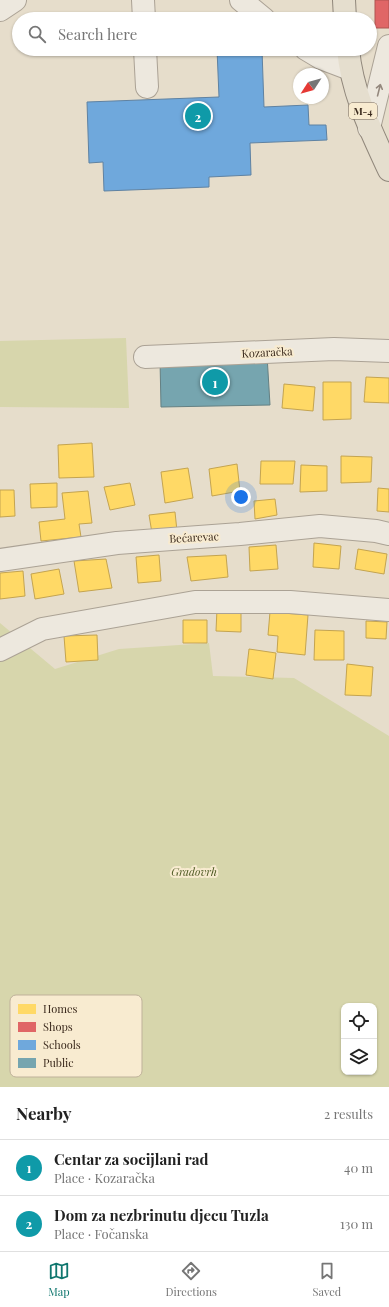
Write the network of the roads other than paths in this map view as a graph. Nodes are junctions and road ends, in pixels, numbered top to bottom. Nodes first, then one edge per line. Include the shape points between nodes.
1 (16, 0) edge
2 (143, 0) edge
3 (241, 0) edge
4 (344, 0) edge
5 (0, 10) edge
6 (144, 12) edge
7 (256, 12) edge
8 (345, 12) edge
9 (389, 46) edge
10 (145, 56) edge
11 (318, 56) edge
12 (349, 59) edge
13 (146, 87) dead end
14 (369, 128) junction
15 (388, 161) edge
16 (389, 351) edge
17 (145, 357) dead end
18 (389, 534) edge
19 (0, 560) edge
20 (389, 610) edge
21 (0, 650) edge

1 - 5 street
2 - 6 street
3 - 7 street
4 - 8 main road
14 -> 9 street
10 - 13 street
11 - 12 street
12 - 14 main road, M-4 via 353,84
14 - 15 main road, M-4
16 - 17 street, Kozaračka via 334,349
18 - 19 street, Bećarevac via 320,526 117,543
20 - 21 street via 290,602 194,602 42,629

